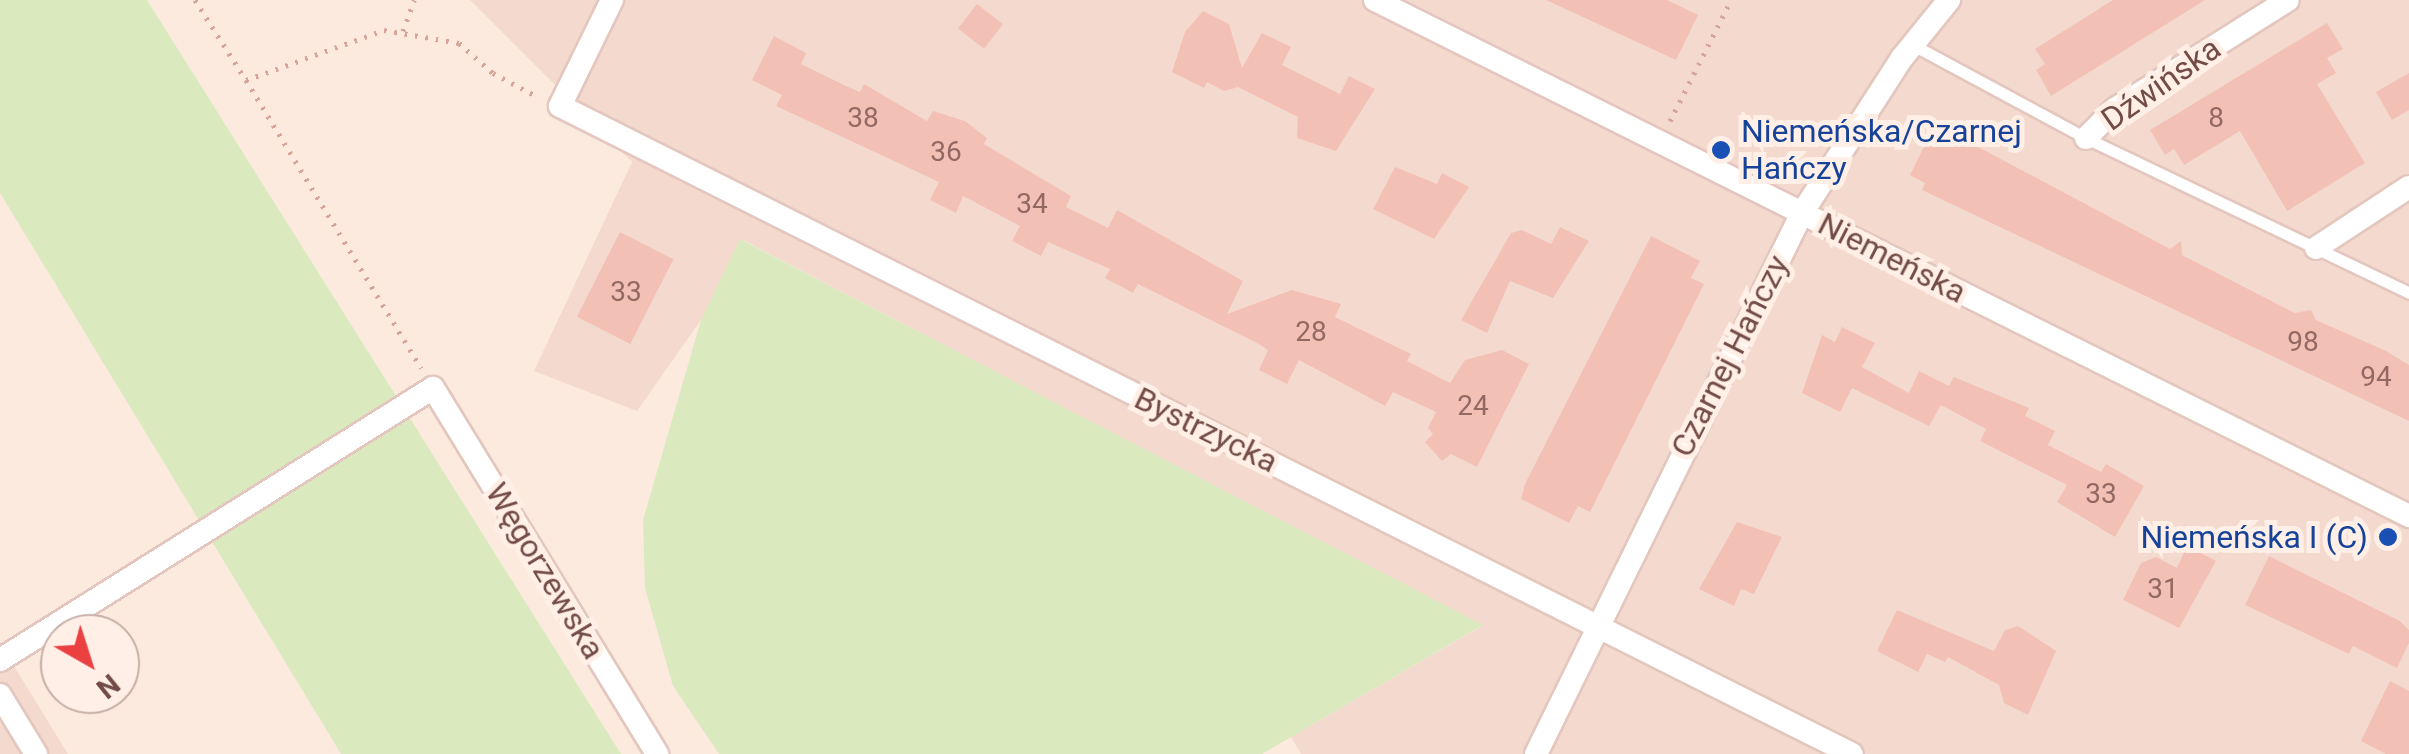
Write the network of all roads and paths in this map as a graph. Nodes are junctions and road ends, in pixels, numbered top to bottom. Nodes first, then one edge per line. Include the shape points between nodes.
1 (196, 0) edge
2 (414, 0) edge
3 (612, 0) edge
4 (1375, 0) edge
5 (1731, 0) edge
6 (1949, 0) edge
7 (2288, 0) edge
8 (404, 31) junction
9 (1913, 45) junction
10 (246, 80) junction
11 (560, 106) junction
12 (1651, 114) dead end
13 (1669, 123) junction
14 (1686, 132) dead end
15 (2086, 138) junction
16 (2409, 187) edge
17 (1802, 213) junction
18 (2316, 248) junction
19 (2409, 293) edge
20 (433, 388) junction
21 (2409, 516) edge
22 (1596, 624) junction
23 (0, 660) edge
24 (0, 694) edge
25 (36, 754) edge
26 (657, 754) edge
27 (1536, 754) edge
28 (1852, 754) edge

1 - 10 path
2 - 8 path
3 - 11 street
4 - 17 street, Niemeńska
5 - 13 path
6 - 9 street, Czarnej Hańczy
7 - 15 street, Dźwińska via 2115,108
8 - 10 path via 384,30
8 - 11 path via 459,43 513,86
9 - 15 lane
9 - 17 street, Czarnej Hańczy
10 - 20 path
11 - 22 street, Bystrzycka
12 - 13 path
13 - 14 path
15 - 18 lane
16 - 18 street
17 - 21 street, Niemeńska
17 - 22 street, Czarnej Hańczy
18 - 19 lane
20 - 23 street
20 - 26 street, Węgorzewska
22 - 27 street, Czarnej Hańczy
22 - 28 street, Bystrzycka
24 - 25 street

